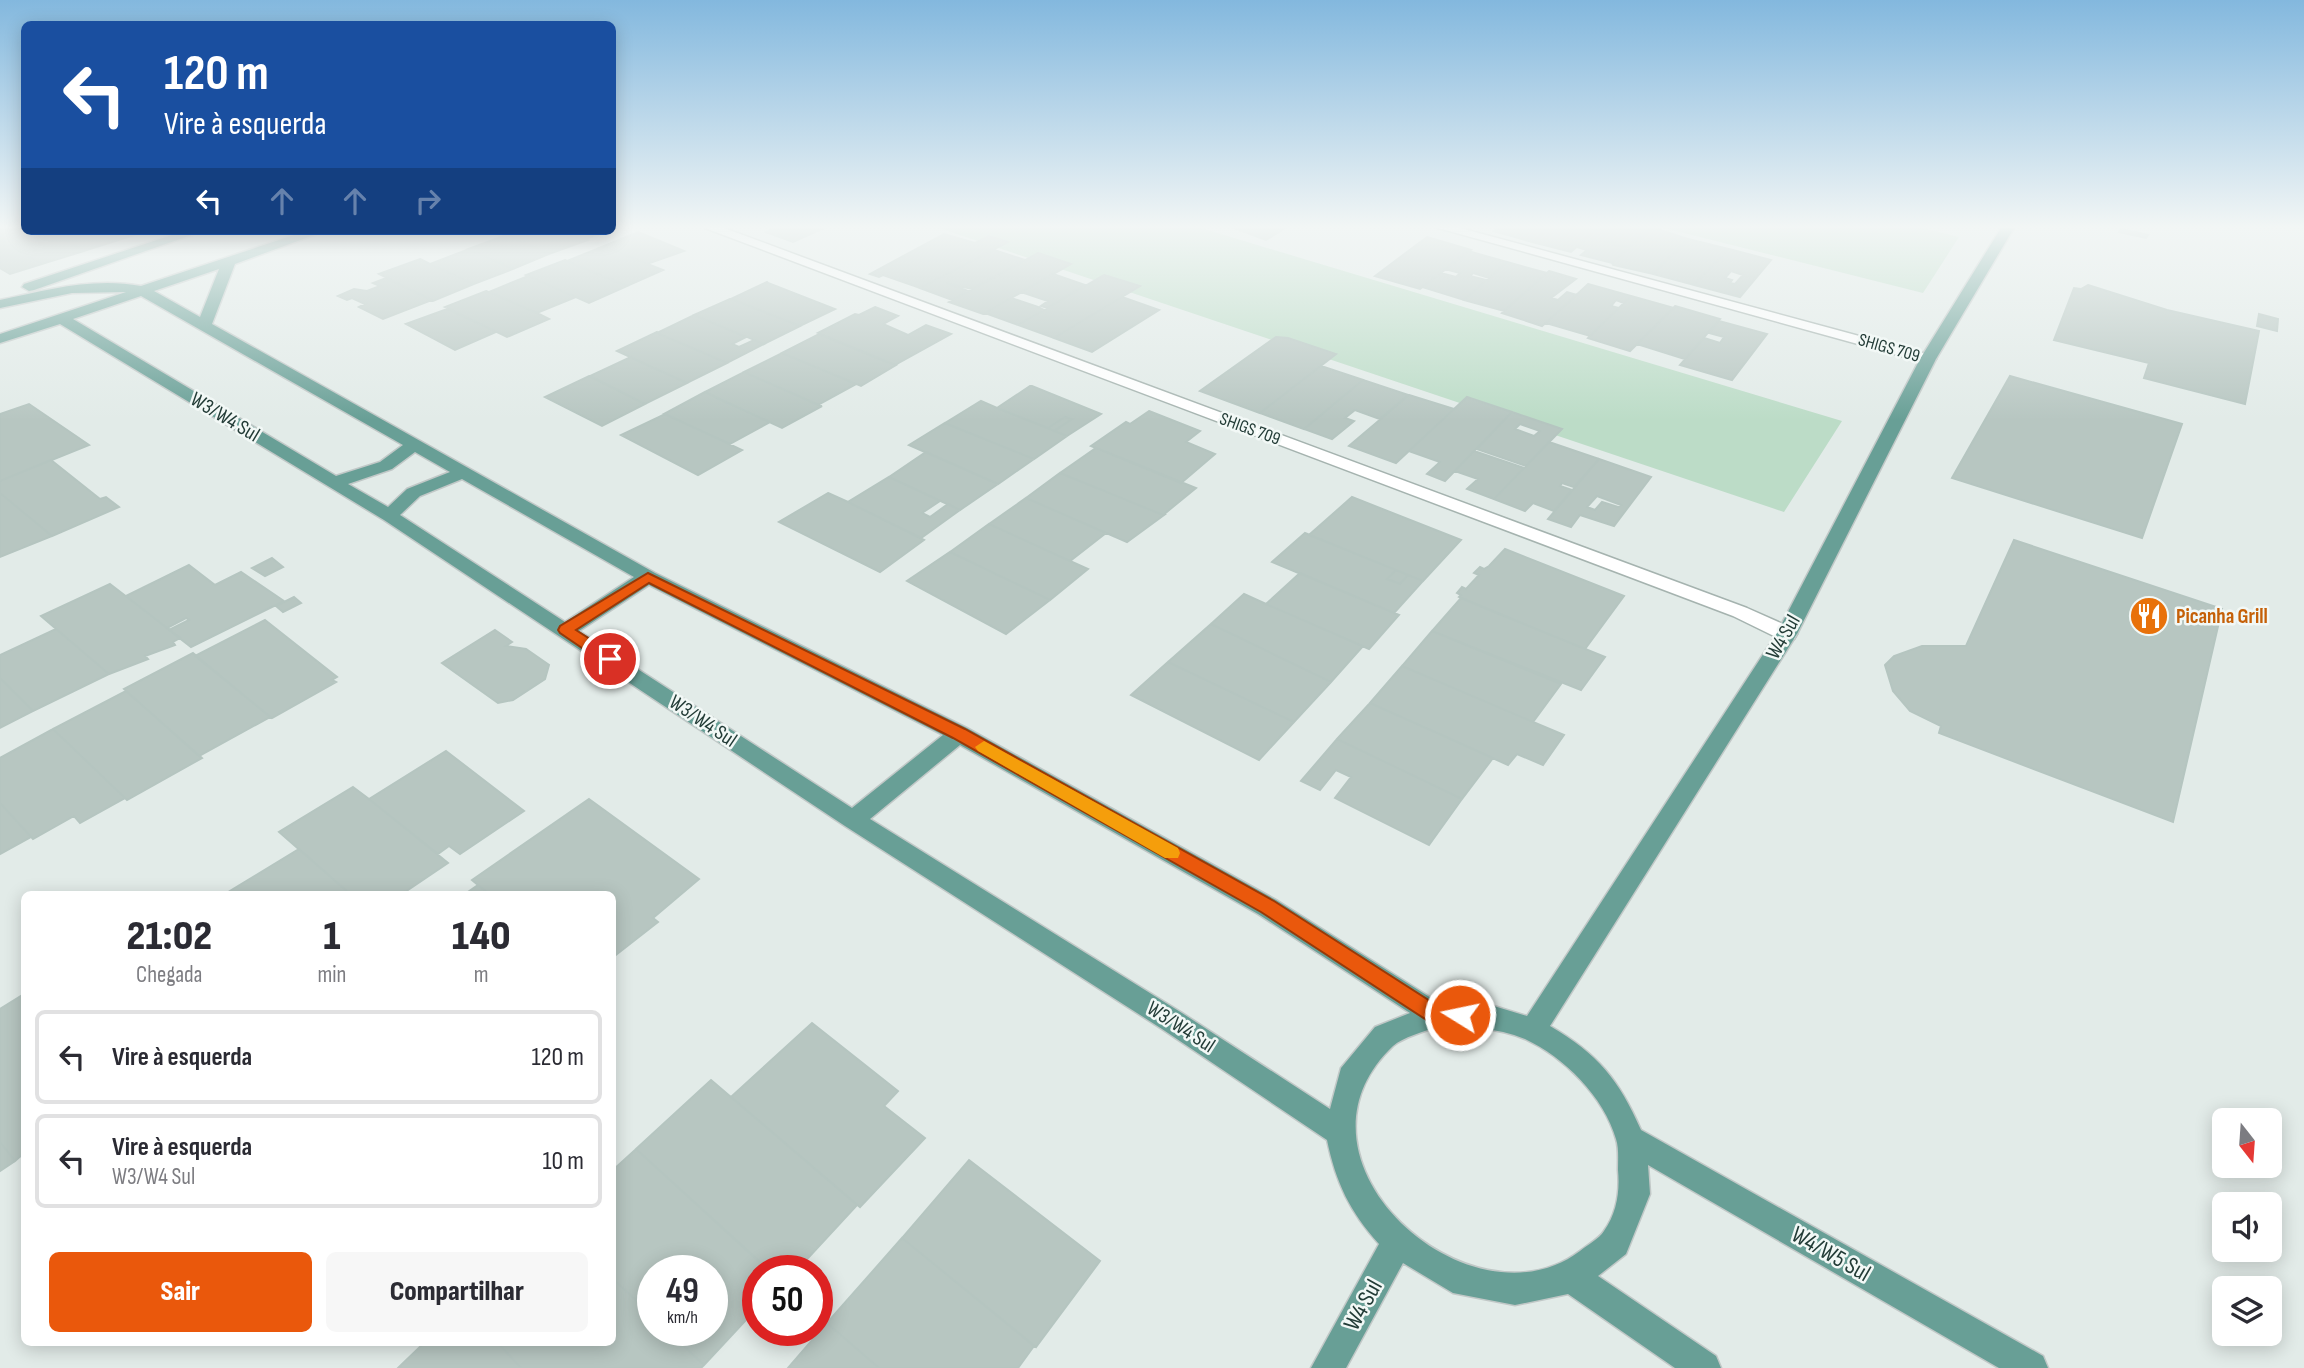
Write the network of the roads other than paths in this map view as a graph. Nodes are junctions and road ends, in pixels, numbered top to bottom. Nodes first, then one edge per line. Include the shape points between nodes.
1 (71, 292) edge
2 (140, 292) edge
3 (144, 292) edge
4 (217, 292) edge
5 (882, 292) edge
6 (1680, 292) edge
7 (1969, 292) edge
8 (0, 304) edge
9 (61, 318) junction
10 (204, 326) junction
11 (0, 339) edge
12 (1928, 359) junction
13 (413, 444) junction
14 (464, 473) junction
15 (332, 482) junction
16 (390, 516) junction
17 (648, 577) junction
18 (566, 630) junction
19 (1787, 634) junction
20 (959, 733) junction
21 (853, 820) junction
22 (1435, 1015) junction
23 (1533, 1030) junction
24 (1340, 1132) junction
25 (1631, 1140) junction
26 (1398, 1242) junction
27 (1571, 1277) junction
28 (1328, 1368) edge
29 (1704, 1368) edge
30 (2031, 1368) edge

1 - 8 main road
2 - 9 main road
3 - 10 main road
4 - 10 main road
5 - 19 street, SHIGS 709 via 1740,612
6 - 12 street, SHIGS 709
7 - 12 main road, W4 Sul
9 - 11 main road
9 - 15 main road, W3/W4 Sul
10 - 13 main road
12 - 19 main road, W4 Sul
13 - 14 main road
13 - 15 main road via 385,467
14 - 16 main road via 426,484 409,494
14 - 17 main road
15 - 16 main road, W3/W4 Sul
16 - 18 main road, W3/W4 Sul
17 - 18 main road
17 - 20 main road
18 - 21 main road, W3/W4 Sul
19 - 23 main road, W4 Sul
20 - 21 main road
20 - 22 main road via 1267,906
21 - 24 main road, W3/W4 Sul
22 - 23 main road via 1484,1015
22 - 24 main road via 1385,1036 1351,1077
23 - 25 main road via 1565,1049 1593,1074 1616,1105
24 - 26 main road via 1348,1171 1368,1209
25 - 27 main road via 1634,1194 1615,1243
25 - 30 main road, W4/W5 Sul
26 - 27 main road via 1465,1279 1515,1289
26 - 28 main road, W4 Sul
27 - 29 main road

